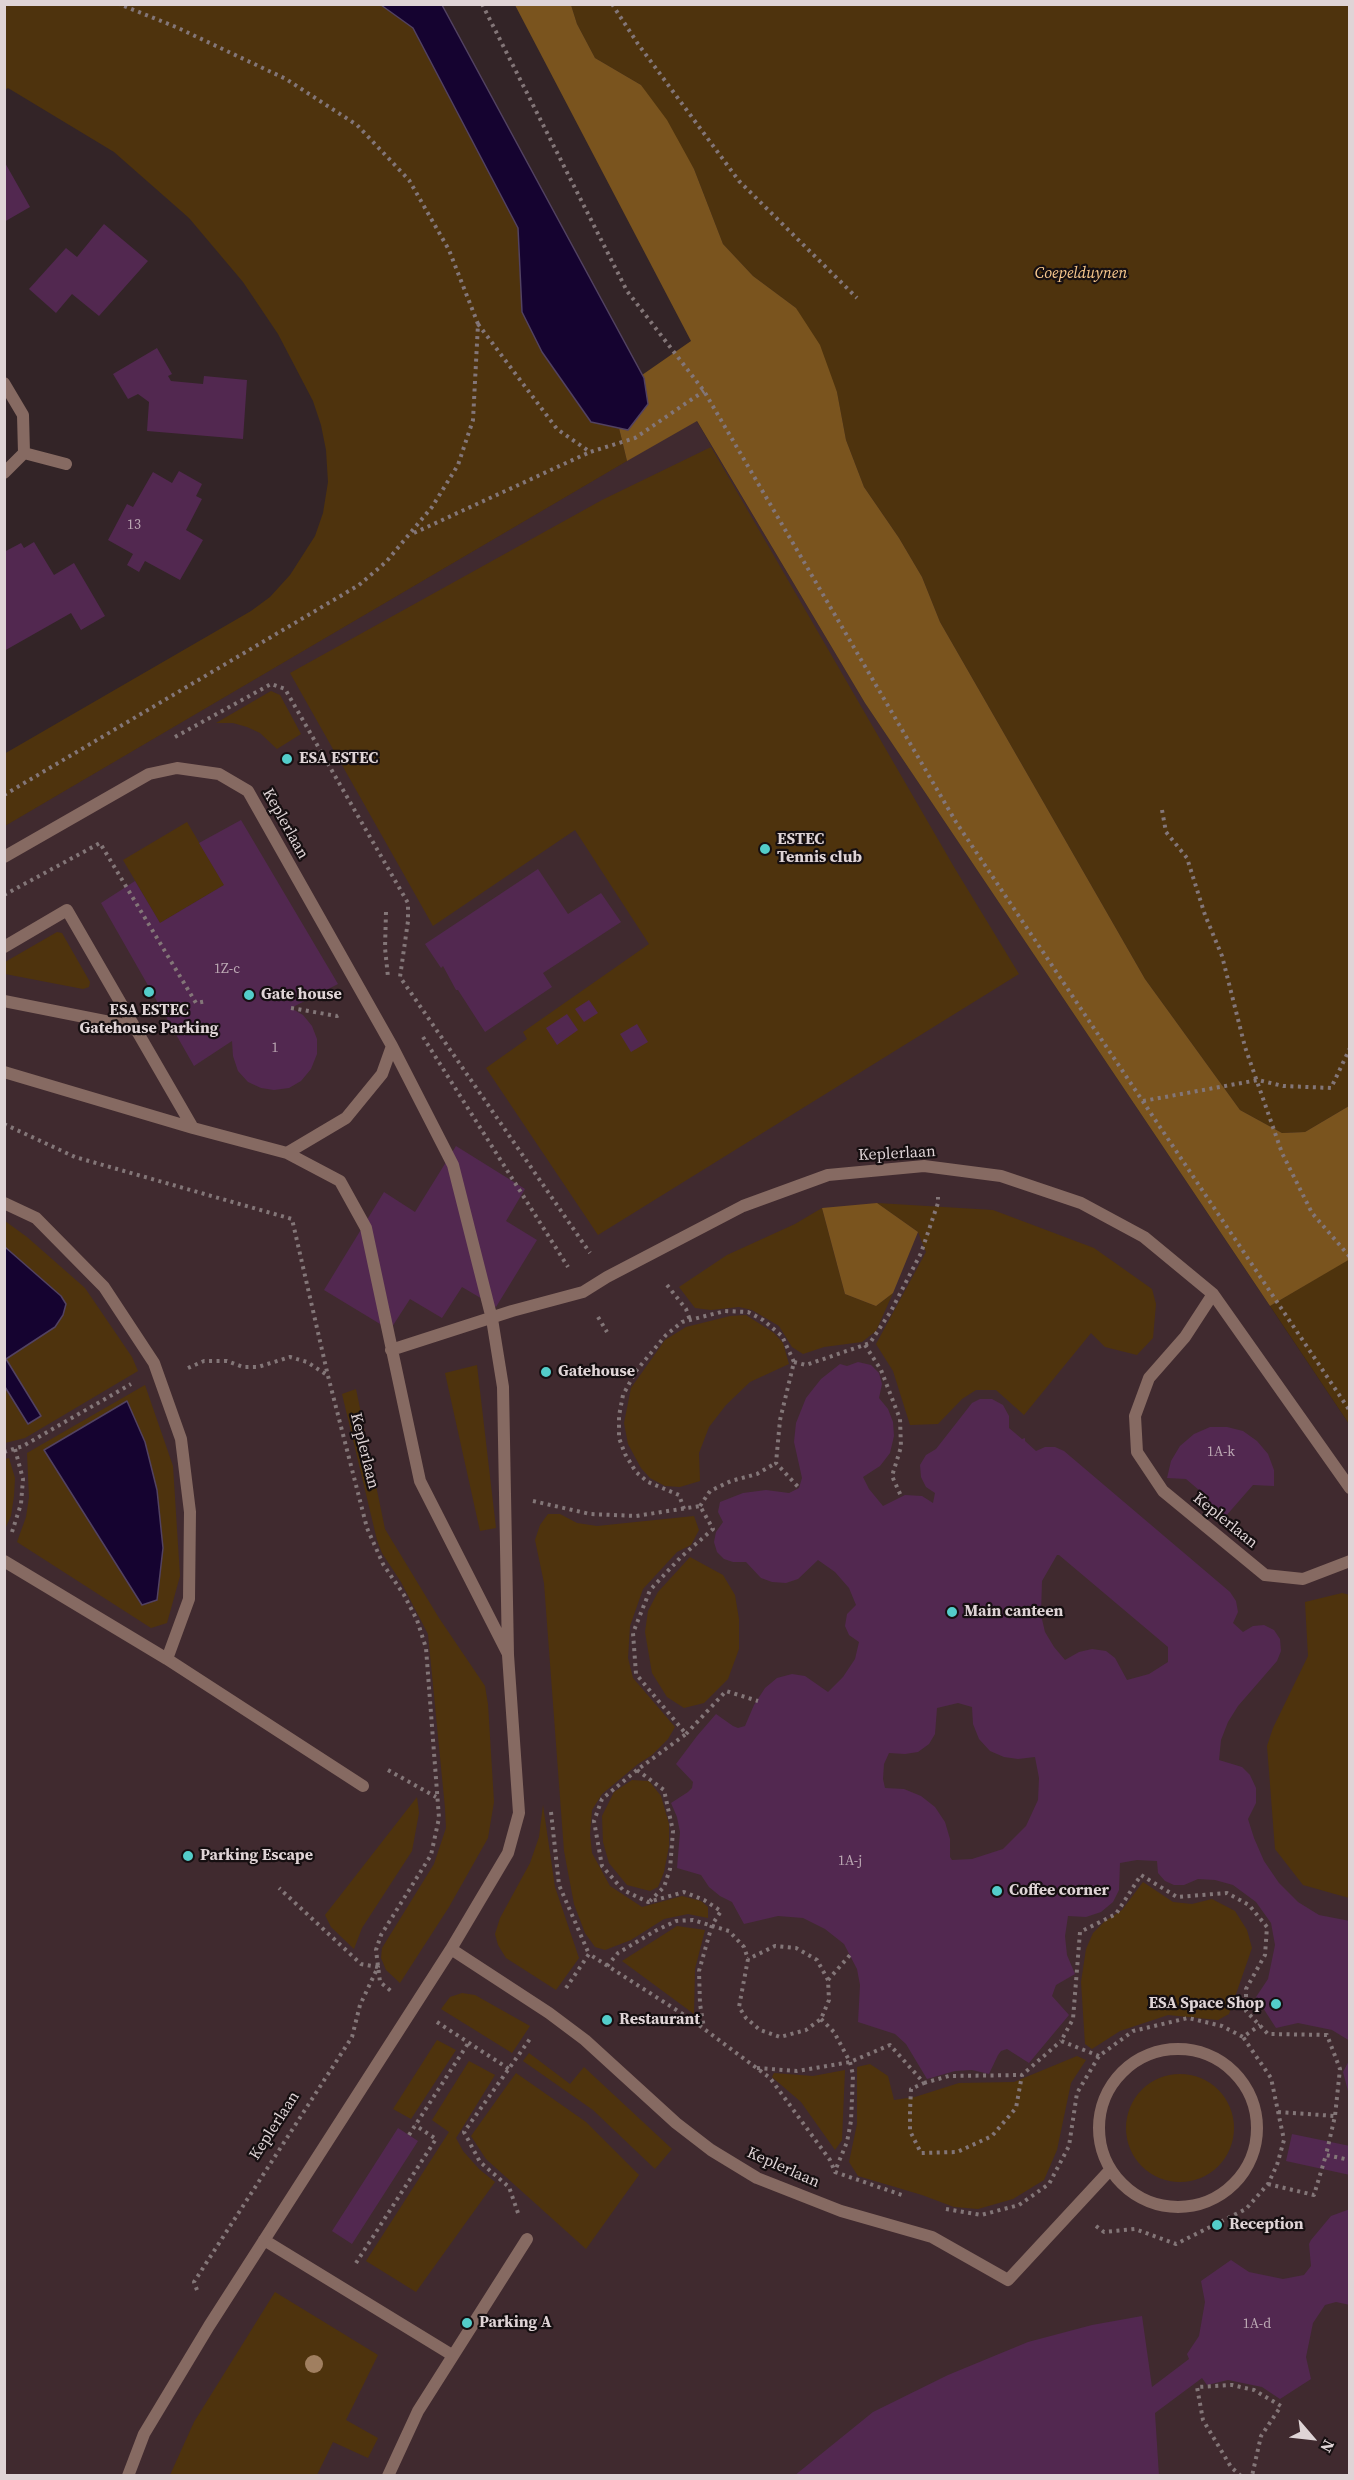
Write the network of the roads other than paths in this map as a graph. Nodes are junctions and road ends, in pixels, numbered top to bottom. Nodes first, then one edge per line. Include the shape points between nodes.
1 (4, 383) edge
2 (24, 453) junction
3 (66, 464) dead end
4 (4, 473) edge
5 (4, 857) edge
6 (4, 947) edge
7 (4, 1001) edge
8 (135, 1027) junction
9 (392, 1046) junction
10 (4, 1072) edge
11 (193, 1128) junction
12 (287, 1153) junction
13 (4, 1203) edge
14 (1213, 1294) junction
15 (492, 1319) junction
16 (391, 1350) junction
17 (1350, 1488) edge
18 (1350, 1561) edge
19 (4, 1562) edge
20 (508, 1655) junction
21 (167, 1659) junction
22 (363, 1786) road end
23 (451, 1949) junction
24 (1110, 2170) junction
25 (527, 2239) road end
26 (264, 2240) junction
27 (452, 2355) junction
28 (128, 2475) edge
29 (388, 2475) edge

1 - 2 street via 24,415
2 - 3 street
2 - 4 street
5 - 9 street, Keplerlaan via 149,774 177,768 219,774 248,791
6 - 8 street via 68,910
7 - 8 street
8 - 11 street
9 - 12 street via 382,1074 346,1118
9 - 15 street, Keplerlaan via 453,1165
10 - 11 street
11 - 12 street
12 - 16 street via 340,1181 366,1228
13 - 21 street via 36,1218 104,1287 154,1363 181,1439 190,1512 189,1599
14 - 15 street, Keplerlaan via 1144,1237 1081,1203 1001,1176 924,1166 828,1175 743,1206 583,1292
14 - 17 street, Keplerlaan
14 - 18 street, Keplerlaan via 1185,1337 1149,1378 1135,1416 1137,1452 1163,1491 1265,1575 1303,1579
15 - 16 street, Keplerlaan
15 - 20 street via 503,1387
16 - 20 street via 420,1481
19 - 21 street
20 - 23 street via 519,1813 508,1853
21 - 22 street
23 - 24 street, Keplerlaan via 549,2013 589,2043 702,2144 757,2178 841,2211 932,2237 1008,2280
23 - 26 street
24 - 24 street via 1128,2190 1152,2204 1179,2208 1206,2202 1230,2189 1247,2168 1257,2142 1257,2115 1247,2089 1232,2069 1210,2055 1186,2048 1161,2049 1138,2059 1118,2076 1104,2097 1099,2121 1100,2147
25 - 27 street
26 - 27 street
26 - 28 street via 144,2434
27 - 29 street via 418,2411

